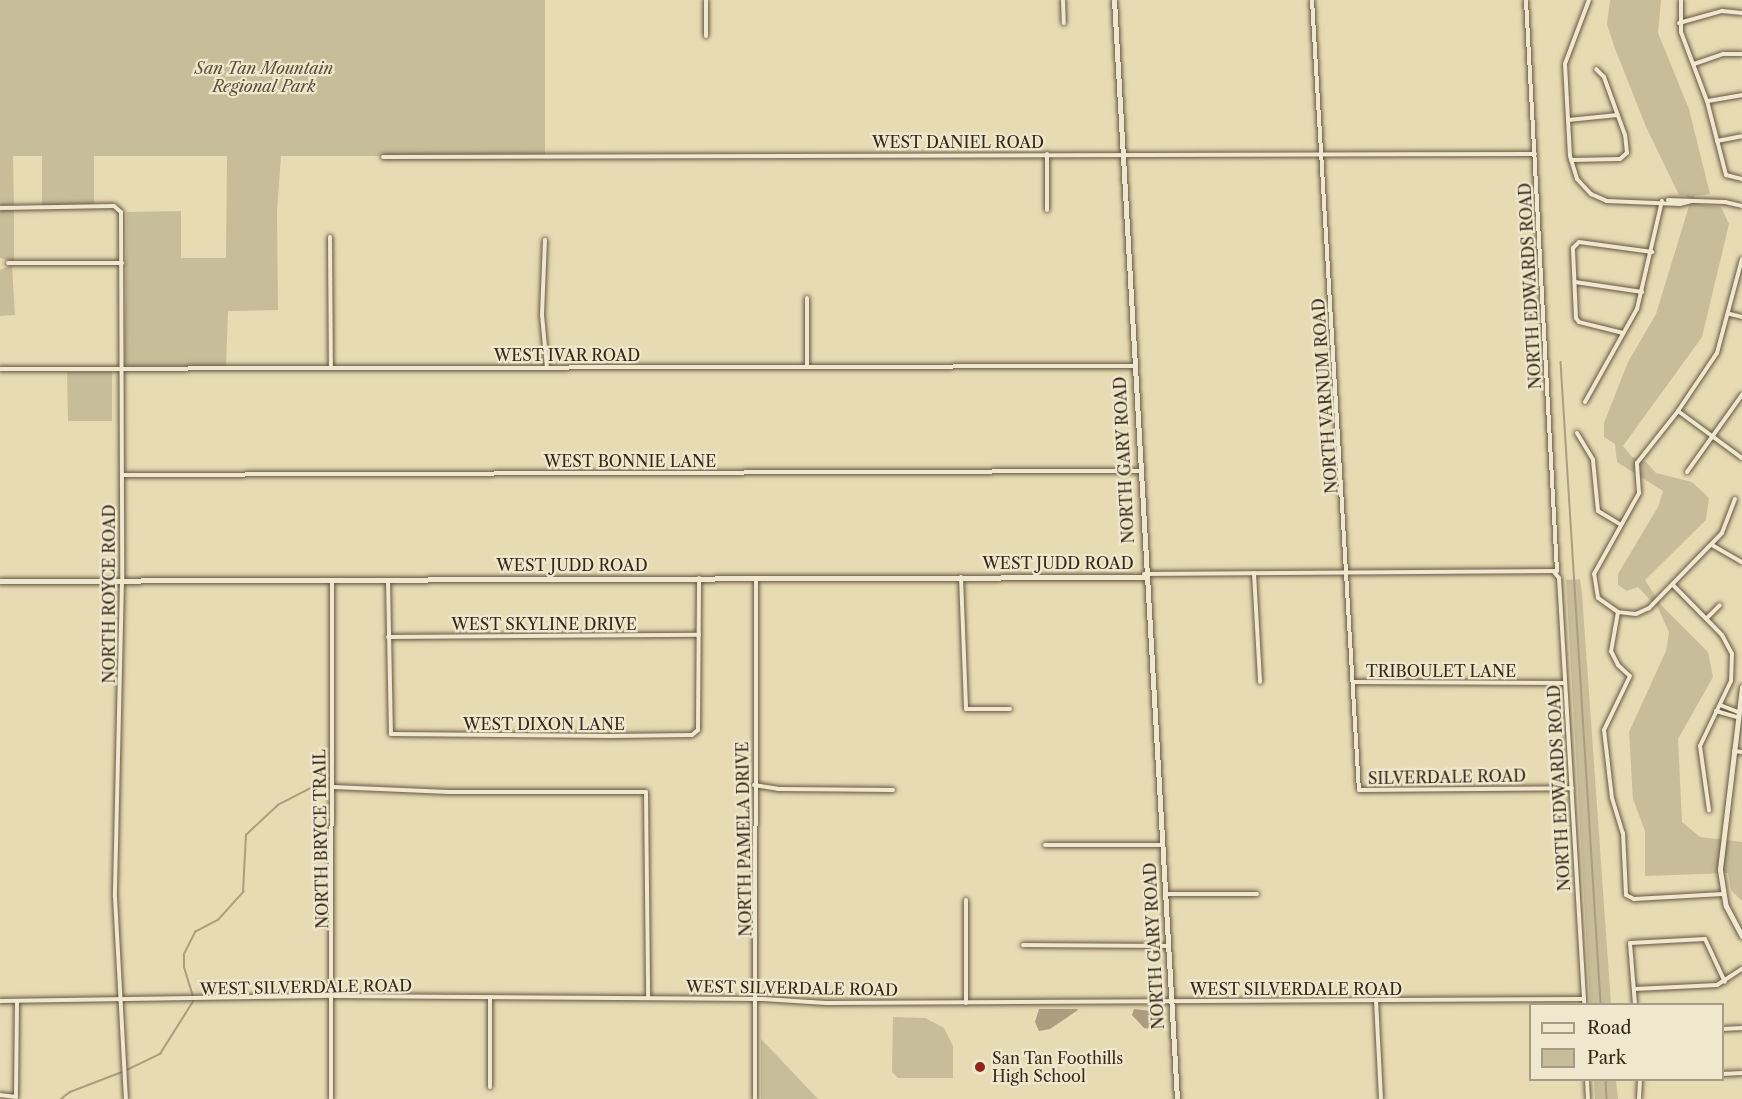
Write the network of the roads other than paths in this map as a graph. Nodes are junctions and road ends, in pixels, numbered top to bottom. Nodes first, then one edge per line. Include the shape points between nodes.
1 (706, 0) edge
2 (1064, 0) edge
3 (1114, 0) edge
4 (1312, 0) edge
5 (1526, 0) edge
6 (1589, 0) edge
7 (1681, 0) edge
8 (1742, 13) edge
9 (1064, 23) dead end
10 (1679, 24) junction
11 (706, 36) dead end
12 (1742, 54) edge
13 (1694, 64) junction
14 (1596, 69) dead end
15 (1742, 95) edge
16 (1707, 101) junction
17 (1618, 115) junction
18 (1568, 120) junction
19 (1742, 136) edge
20 (1717, 141) junction
21 (1123, 153) junction
22 (1322, 153) junction
23 (1047, 154) junction
24 (1535, 154) junction
25 (383, 157) dead end
26 (1570, 160) junction
27 (1742, 179) edge
28 (1662, 201) junction
29 (1742, 206) edge
30 (0, 208) edge
31 (1047, 210) dead end
32 (330, 237) dead end
33 (545, 240) dead end
34 (1652, 252) junction
35 (1742, 259) edge
36 (8, 262) dead end
37 (122, 263) junction
38 (1575, 282) junction
39 (1642, 292) junction
40 (807, 298) dead end
41 (1730, 314) junction
42 (1742, 317) edge
43 (1623, 333) junction
44 (1133, 366) junction
45 (807, 367) junction
46 (331, 368) junction
47 (546, 368) junction
48 (0, 369) edge
49 (123, 369) junction
50 (1742, 395) edge
51 (1585, 402) dead end
52 (1740, 402) edge
53 (1678, 411) junction
54 (1577, 433) dead end
55 (1711, 438) junction
56 (1742, 459) edge
57 (1138, 471) junction
58 (1688, 472) dead end
59 (122, 475) junction
60 (1735, 499) dead end
61 (1621, 525) junction
62 (1712, 545) junction
63 (1742, 562) edge
64 (1556, 571) junction
65 (1254, 573) junction
66 (1348, 573) junction
67 (1144, 575) junction
68 (961, 577) junction
69 (699, 578) junction
70 (756, 578) junction
71 (333, 579) junction
72 (388, 579) junction
73 (0, 581) edge
74 (122, 581) junction
75 (1673, 585) junction
76 (1720, 605) dead end
77 (1618, 612) junction
78 (1707, 618) junction
79 (699, 635) junction
80 (388, 637) junction
81 (1260, 682) dead end
82 (1354, 682) junction
83 (1565, 683) junction
84 (1742, 687) edge
85 (1720, 705) junction
86 (1010, 709) dead end
87 (1716, 711) junction
88 (1738, 714) junction
89 (1733, 750) junction
90 (1742, 752) edge
91 (754, 785) junction
92 (333, 787) junction
93 (1572, 788) junction
94 (893, 790) dead end
95 (1359, 790) joint
96 (1709, 810) dead end
97 (1045, 845) dead end
98 (1162, 845) junction
99 (1165, 894) junction
100 (1257, 894) dead end
101 (1723, 894) junction
102 (966, 900) dead end
103 (1742, 936) edge
104 (1023, 945) dead end
105 (1168, 946) junction
106 (1742, 969) edge
107 (1725, 982) junction
108 (1634, 989) junction
109 (333, 996) junction
110 (490, 997) junction
111 (648, 998) junction
112 (758, 999) junction
113 (1376, 1000) junction
114 (0, 1001) edge
115 (16, 1001) junction
116 (118, 1001) junction
117 (1171, 1002) junction
118 (1584, 1002) edge
119 (966, 1003) junction
120 (1635, 1003) edge
121 (1742, 1028) edge
122 (1724, 1029) edge
123 (1742, 1073) edge
124 (1724, 1074) edge
125 (1587, 1081) edge
126 (1640, 1081) edge
127 (490, 1087) dead end
128 (0, 1095) edge
129 (126, 1099) edge
130 (332, 1099) edge
131 (755, 1099) edge
132 (1177, 1099) edge
133 (1381, 1099) edge
134 (1588, 1099) edge
135 (1639, 1099) edge

1 - 11 street
2 - 9 street
3 - 21 street, NORTH GARY ROAD
4 - 22 street, NORTH VARNUM ROAD
5 - 24 street, NORTH EDWARDS ROAD
6 - 18 street via 1566,57
7 - 10 street
8 - 10 street via 1722,11
10 - 13 street
12 - 13 street via 1723,54
13 - 16 street
14 - 17 street via 1604,78
15 - 16 street
16 - 20 street
17 - 18 street
17 - 26 street via 1625,135 1626,158
18 - 26 street
19 - 20 street
20 - 27 street via 1726,175
21 - 22 street, WEST DANIEL ROAD
21 - 23 street, WEST DANIEL ROAD
21 - 44 street, NORTH GARY ROAD
22 - 24 street, WEST DANIEL ROAD
22 - 66 street, NORTH VARNUM ROAD
23 - 25 street, WEST DANIEL ROAD
23 - 31 street
24 - 64 street, NORTH EDWARDS ROAD
26 - 28 street via 1577,179 1598,198
28 - 29 street
28 - 34 street
30 - 37 street, NORTH ROYCE ROAD via 119,208
32 - 46 street
33 - 47 street via 542,315
34 - 38 street via 1575,243
34 - 39 street
35 - 41 street
36 - 37 street
37 - 49 street, NORTH ROYCE ROAD
38 - 39 street
38 - 43 street via 1579,322
39 - 43 street
40 - 45 street
41 - 42 street
41 - 53 street via 1717,353
43 - 51 street
44 - 45 street, WEST IVAR ROAD
44 - 57 street, NORTH GARY ROAD
45 - 47 street, WEST IVAR ROAD
46 - 47 street, WEST IVAR ROAD
46 - 49 street, WEST IVAR ROAD
48 - 49 street, WEST IVAR ROAD
49 - 59 street, NORTH ROYCE ROAD
50 - 52 street
52 - 55 street
53 - 55 street
53 - 61 street via 1636,463 1639,494
54 - 61 street via 1593,460 1598,511
55 - 56 street
55 - 58 street
57 - 59 street, WEST BONNIE LANE
57 - 67 street, NORTH GARY ROAD
59 - 74 street, NORTH ROYCE ROAD
60 - 62 street via 1728,525
61 - 77 street via 1596,568 1594,582 1598,598
62 - 63 street
62 - 75 street
64 - 66 street, WEST JUDD ROAD
64 - 83 street, NORTH EDWARDS ROAD
65 - 66 street, WEST JUDD ROAD
65 - 67 street, WEST JUDD ROAD
65 - 81 street
66 - 82 street, NORTH VARNUM ROAD
67 - 68 street, WEST JUDD ROAD
67 - 98 street, NORTH GARY ROAD
68 - 70 street, WEST JUDD ROAD
68 - 86 street via 966,709
69 - 70 street, WEST JUDD ROAD
69 - 72 street, WEST JUDD ROAD
69 - 79 street
70 - 91 street, NORTH PAMELA DRIVE
71 - 72 street, WEST JUDD ROAD
71 - 74 street, WEST JUDD ROAD
71 - 92 street, NORTH BRYCE TRAIL
72 - 80 street
73 - 74 street, WEST JUDD ROAD
74 - 116 street, NORTH ROYCE ROAD via 115,897
75 - 77 street via 1642,612
75 - 78 street
76 - 78 street
77 - 101 street via 1611,651 1630,676 1605,736 1612,798 1623,833 1628,899
78 - 85 street via 1732,654 1733,673
79 - 80 street, WEST SKYLINE DRIVE
79 - 80 street, WEST DIXON LANE via 697,733 611,736 391,734
82 - 83 street, TRIBOULET LANE
82 - 95 street, NORTH VARNUM ROAD
83 - 93 street, NORTH EDWARDS ROAD
84 - 88 street
85 - 87 street
85 - 88 street
87 - 88 street
87 - 96 street via 1700,746
88 - 89 street
89 - 90 street
89 - 101 street via 1721,858
91 - 94 street via 778,789
91 - 112 street, NORTH PAMELA DRIVE
92 - 109 street, NORTH BRYCE TRAIL
92 - 111 street via 449,792 646,792
93 - 95 street, SILVERDALE ROAD
93 - 118 street, NORTH EDWARDS ROAD
97 - 98 street
98 - 99 street, NORTH GARY ROAD
99 - 100 street
99 - 105 street, NORTH GARY ROAD
101 - 103 street
102 - 119 street
104 - 105 street
105 - 117 street, NORTH GARY ROAD
106 - 107 street
107 - 108 street
107 - 108 street via 1705,939 1630,943
108 - 120 street
109 - 110 street, WEST SILVERDALE ROAD
109 - 116 street, WEST SILVERDALE ROAD
109 - 130 street, NORTH BRYCE TRAIL
110 - 111 street, WEST SILVERDALE ROAD
110 - 127 street
111 - 112 street, WEST SILVERDALE ROAD
112 - 119 street, WEST SILVERDALE ROAD
112 - 131 street, NORTH PAMELA DRIVE
113 - 117 street, WEST SILVERDALE ROAD
113 - 118 street, WEST SILVERDALE ROAD
113 - 133 street
114 - 115 street, WEST SILVERDALE ROAD
115 - 116 street, WEST SILVERDALE ROAD
115 - 128 street via 16,1097
116 - 129 street, NORTH ROYCE ROAD
117 - 119 street, WEST SILVERDALE ROAD
117 - 132 street, NORTH GARY ROAD
121 - 122 street
123 - 124 street
125 - 134 street
126 - 135 street

